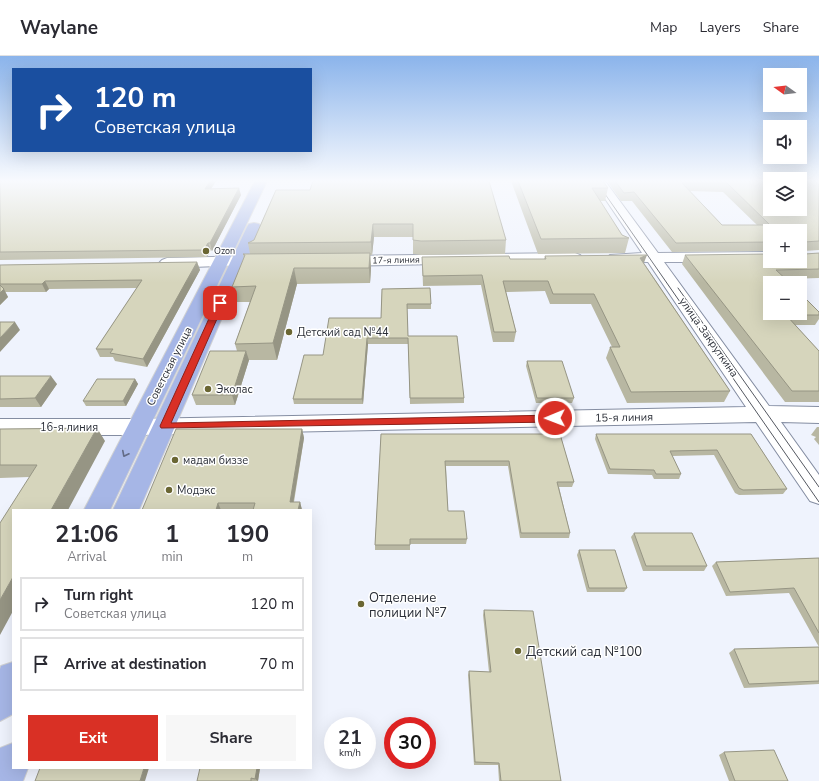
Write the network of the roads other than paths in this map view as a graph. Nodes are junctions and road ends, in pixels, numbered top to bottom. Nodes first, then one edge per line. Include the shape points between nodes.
1 (248, 215) edge
2 (256, 215) edge
3 (622, 215) edge
4 (763, 257) edge
5 (653, 258) junction
6 (272, 261) edge
7 (326, 261) edge
8 (230, 262) junction
9 (153, 264) edge
10 (763, 414) junction
11 (819, 415) edge
12 (164, 426) junction
13 (0, 427) edge
14 (138, 427) junction
15 (819, 494) edge
16 (97, 509) edge
17 (126, 509) edge
18 (12, 680) edge
19 (0, 704) edge
20 (12, 763) edge
21 (4, 781) edge

1 - 8 main road, Советская улица
2 - 8 main road, Советская улица
3 - 5 street, улица Закруткина
4 - 5 street, 17-я линия
5 - 7 street, 17-я линия
5 - 10 street, улица Закруткина
6 - 8 street
8 - 9 street
8 - 12 main road, Советская улица
8 - 14 main road, Советская улица
10 - 11 street, 15-я линия
10 - 12 street, 15-я линия
10 - 15 street, улица Закруткина
12 - 14 street
12 - 17 main road, Советская улица
13 - 14 street, 16-я линия
14 -> 16 main road, Советская улица
18 - 19 main road
20 - 21 main road

